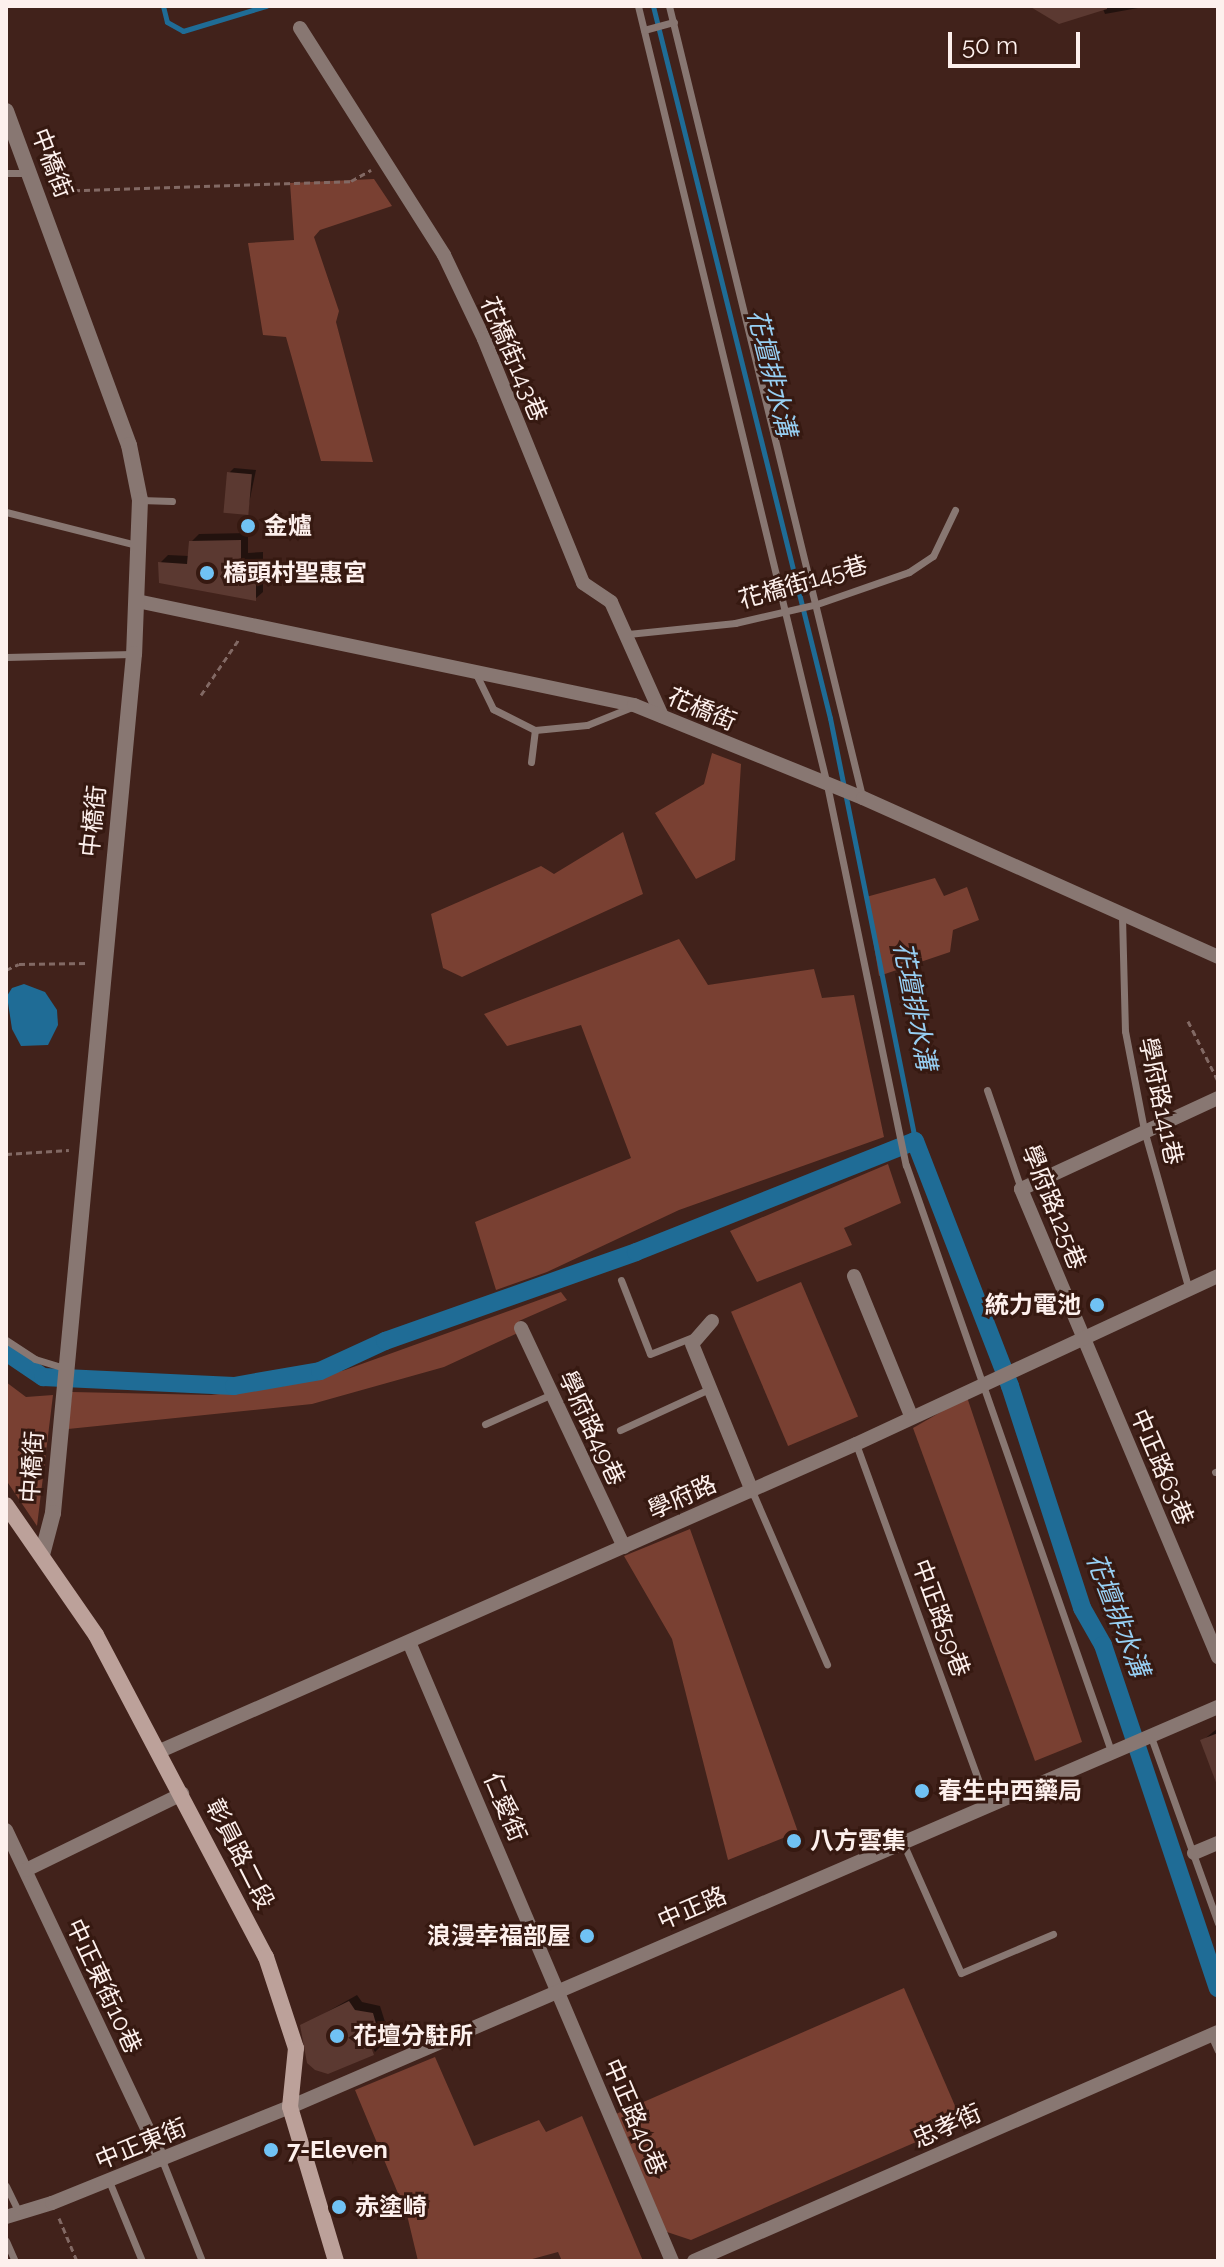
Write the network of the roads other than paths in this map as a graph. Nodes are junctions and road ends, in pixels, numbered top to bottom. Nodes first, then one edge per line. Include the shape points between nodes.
1 (638, 6) edge
2 (669, 6) edge
3 (674, 22) junction
4 (300, 28) dead end
5 (644, 30) junction
6 (6, 111) edge
7 (6, 173) edge
8 (31, 173) junction
9 (140, 500) junction
10 (172, 501) dead end
11 (955, 510) dead end
12 (6, 512) edge
13 (141, 546) junction
14 (137, 601) junction
15 (817, 604) junction
16 (785, 611) junction
17 (628, 634) junction
18 (134, 654) junction
19 (6, 657) edge
20 (474, 670) junction
21 (634, 705) junction
22 (662, 716) junction
23 (535, 730) junction
24 (531, 762) dead end
25 (827, 785) junction
26 (863, 798) junction
27 (1122, 917) junction
28 (1218, 957) edge
29 (987, 1090) dead end
30 (1218, 1098) edge
31 (1144, 1130) junction
32 (1021, 1189) junction
33 (854, 1276) dead end
34 (1218, 1276) edge
35 (621, 1280) dead end
36 (1189, 1290) junction
37 (712, 1321) dead end
38 (521, 1328) dead end
39 (696, 1336) junction
40 (1084, 1339) junction
41 (6, 1340) edge
42 (64, 1368) junction
43 (989, 1382) junction
44 (709, 1389) junction
45 (552, 1394) junction
46 (911, 1416) junction
47 (485, 1424) dead end
48 (620, 1430) dead end
49 (856, 1444) junction
50 (752, 1491) junction
51 (7, 1509) edge
52 (624, 1547) junction
53 (42, 1555) junction
54 (409, 1642) junction
55 (1218, 1657) edge
56 (827, 1664) dead end
57 (1218, 1707) edge
58 (1151, 1735) junction
59 (160, 1751) junction
60 (1111, 1751) junction
61 (182, 1794) junction
62 (988, 1806) junction
63 (6, 1830) edge
64 (903, 1843) junction
65 (1218, 1843) edge
66 (1194, 1853) junction
67 (26, 1870) junction
68 (1218, 1923) edge
69 (1053, 1934) dead end
70 (557, 1990) junction
71 (1216, 2033) edge
72 (1218, 2051) edge
73 (290, 2107) junction
74 (162, 2160) junction
75 (109, 2181) junction
76 (6, 2186) edge
77 (12, 2215) edge
78 (6, 2241) edge
79 (15, 2261) edge
80 (142, 2261) edge
81 (202, 2261) edge
82 (336, 2261) edge
83 (672, 2261) edge
84 (694, 2261) edge

1 - 5 lane
2 - 3 lane
3 - 5 lane
3 - 15 lane
4 - 17 street, 花橋街143巷 via 444,255 484,339 583,583 611,602
5 - 16 lane
6 - 8 street, 中橋街
7 - 8 lane
8 - 9 street, 中橋街 via 129,445
9 - 10 lane
9 - 13 street, 中橋街
11 - 15 lane, 花橋街145巷 via 933,556 909,572
12 - 13 lane
13 - 14 street, 中橋街
14 - 18 street, 中橋街
14 - 20 street, 花橋街
15 - 16 lane, 花橋街145巷
15 - 26 lane
16 - 17 lane, 花橋街145巷 via 735,623
16 - 25 lane
17 - 22 street, 花橋街143巷
18 - 19 lane
18 - 42 street, 中橋街
20 - 21 street, 花橋街
20 - 23 lane via 493,709
21 - 22 street, 花橋街
21 - 23 lane via 587,725
22 - 25 street, 花橋街
23 - 24 lane
25 - 26 street, 花橋街
25 - 43 lane via 906,1165
26 - 27 street, 花橋街
27 - 28 street, 花橋街
27 - 31 lane, 學府路141巷 via 1125,1031
29 - 32 lane, 學府路125巷
30 - 31 street
31 - 32 street
31 - 36 lane, 學府路141巷
32 - 40 street, 學府路125巷
33 - 46 street
34 - 36 street, 學府路
35 - 39 lane via 650,1354
36 - 40 street, 學府路
37 - 39 street
38 - 45 street, 學府路49巷
39 - 44 street via 692,1344
40 - 43 street, 學府路
40 - 55 street, 中正路63巷
41 - 42 lane via 35,1359
42 - 53 street, 中橋街 via 53,1513
43 - 46 street, 學府路
43 - 60 lane
44 - 48 lane
44 - 50 street
45 - 47 lane
45 - 52 street, 學府路49巷
46 - 49 street, 學府路
49 - 50 street, 學府路
49 - 62 lane, 中正路59巷
50 - 52 street, 學府路
50 - 56 lane
51 - 53 main road, 彰員路二段
52 - 54 street, 學府路
53 - 59 main road, 彰員路二段 via 96,1635
54 - 59 street, 學府路
54 - 70 street, 仁愛街
57 - 58 street
58 - 60 street, 中正路
58 - 66 lane
59 - 61 main road, 彰員路二段
60 - 62 street, 中正路
61 - 67 street
61 - 73 main road, 彰員路二段 via 278,1988 296,2048
62 - 64 street, 中正路
63 - 67 street, 中正東街10巷
64 - 69 lane via 961,1973
64 - 70 street, 中正路
65 - 66 street
66 - 68 lane
67 - 74 street, 中正東街10巷
70 - 73 street, 中正路
70 - 83 street, 中正路40巷
71 - 72 lane
71 - 84 street, 忠孝街
73 - 74 street, 中正東街
73 - 82 main road, 彰員路二段
74 - 75 street, 中正東街
74 - 81 lane
75 - 77 street, 中正東街
75 - 80 lane
76 - 77 lane
78 - 79 lane

